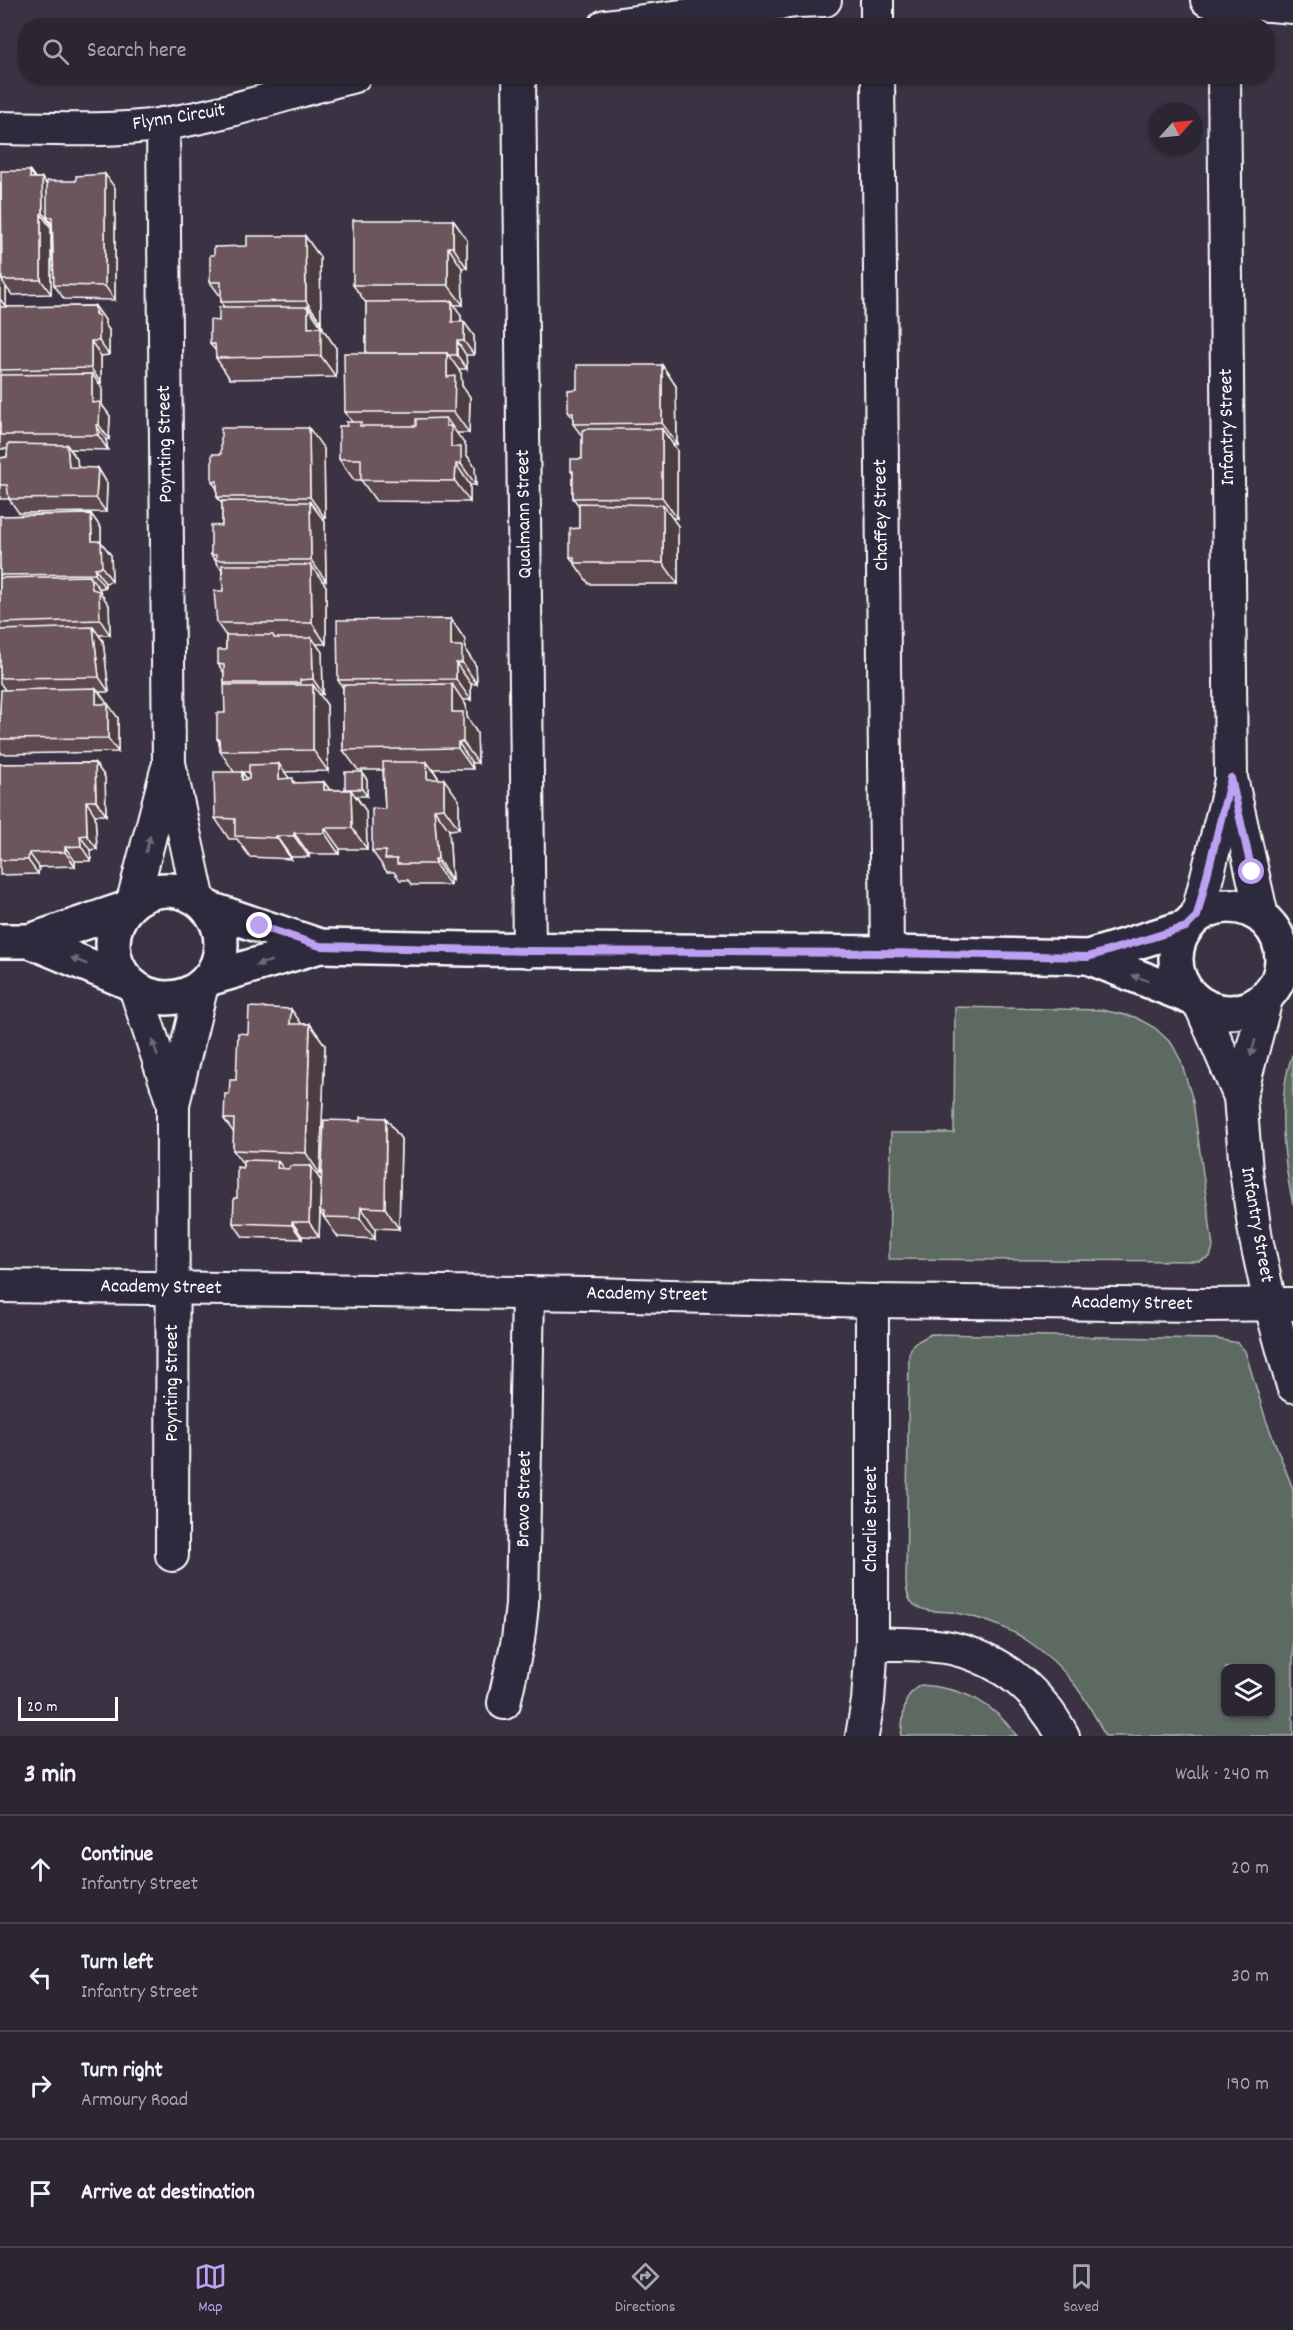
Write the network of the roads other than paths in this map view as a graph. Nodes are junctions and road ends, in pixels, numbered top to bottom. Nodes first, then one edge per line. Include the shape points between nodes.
1 (825, 0) edge
2 (877, 0) edge
3 (1293, 7) edge
4 (1218, 9) edge
5 (669, 18) edge
6 (877, 18) edge
7 (325, 84) edge
8 (519, 84) edge
9 (878, 84) edge
10 (1224, 84) edge
11 (163, 124) junction
12 (0, 128) edge
13 (169, 763) junction
14 (1231, 778) junction
15 (203, 904) junction
16 (129, 905) junction
17 (1192, 922) junction
18 (1276, 926) edge
19 (15, 941) edge
20 (320, 946) junction
21 (529, 951) junction
22 (887, 953) junction
23 (1088, 957) junction
24 (205, 982) junction
25 (131, 985) junction
26 (1277, 993) edge
27 (1196, 1001) junction
28 (1240, 1097) junction
29 (173, 1104) junction
30 (0, 1286) edge
31 (174, 1288) junction
32 (528, 1293) junction
33 (872, 1301) junction
34 (1281, 1304) edge
35 (1293, 1386) edge
36 (172, 1555) dead end
37 (872, 1643) junction
38 (504, 1703) dead end
39 (862, 1736) edge
40 (1063, 1736) edge

1 - 5 street
2 - 6 street
3 - 4 street
7 - 11 street, Flynn Circuit
8 - 21 street, Qualmann Street
9 - 22 street, Chaffey Street
10 - 14 street, Infantry Street
11 - 12 street, Flynn Circuit
11 - 13 street, Poynting Street
13 - 15 street, Poynting Street
16 -> 13 street, Poynting Street
14 - 17 street, Infantry Street
14 - 18 street, Infantry Street
15 - 16 street via 183,892 166,889 149,892
15 - 20 street
15 - 24 street via 216,921 220,936 216,966
16 - 19 street
16 - 25 street via 116,923 113,938 119,969
17 - 18 street via 1212,908 1230,905 1247,908
17 - 23 street
17 - 27 street via 1179,941 1176,956 1180,979
18 - 26 street via 1283,961
25 -> 19 street
20 - 21 street
20 -> 24 street
21 - 22 street
22 - 23 street
27 -> 23 street
24 - 25 street via 187,994 169,998 151,996
24 - 29 street, Poynting Street
29 -> 25 street, Poynting Street
26 - 27 street via 1234,1013 1216,1011
26 -> 28 street, Infantry Street
27 - 28 street, Infantry Street
28 - 34 street, Infantry Street via 1256,1239
29 - 31 street, Poynting Street
30 - 31 street, Academy Street
31 - 32 street, Academy Street
31 - 36 street, Poynting Street
32 - 33 street, Academy Street
32 - 38 street, Bravo Street via 522,1605
33 - 34 street, Academy Street
33 - 37 street, Charlie Street
34 - 35 street, Infantry Street
37 - 39 street, Charlie Street
37 - 40 street via 955,1649 984,1660 1031,1691 1044,1704

